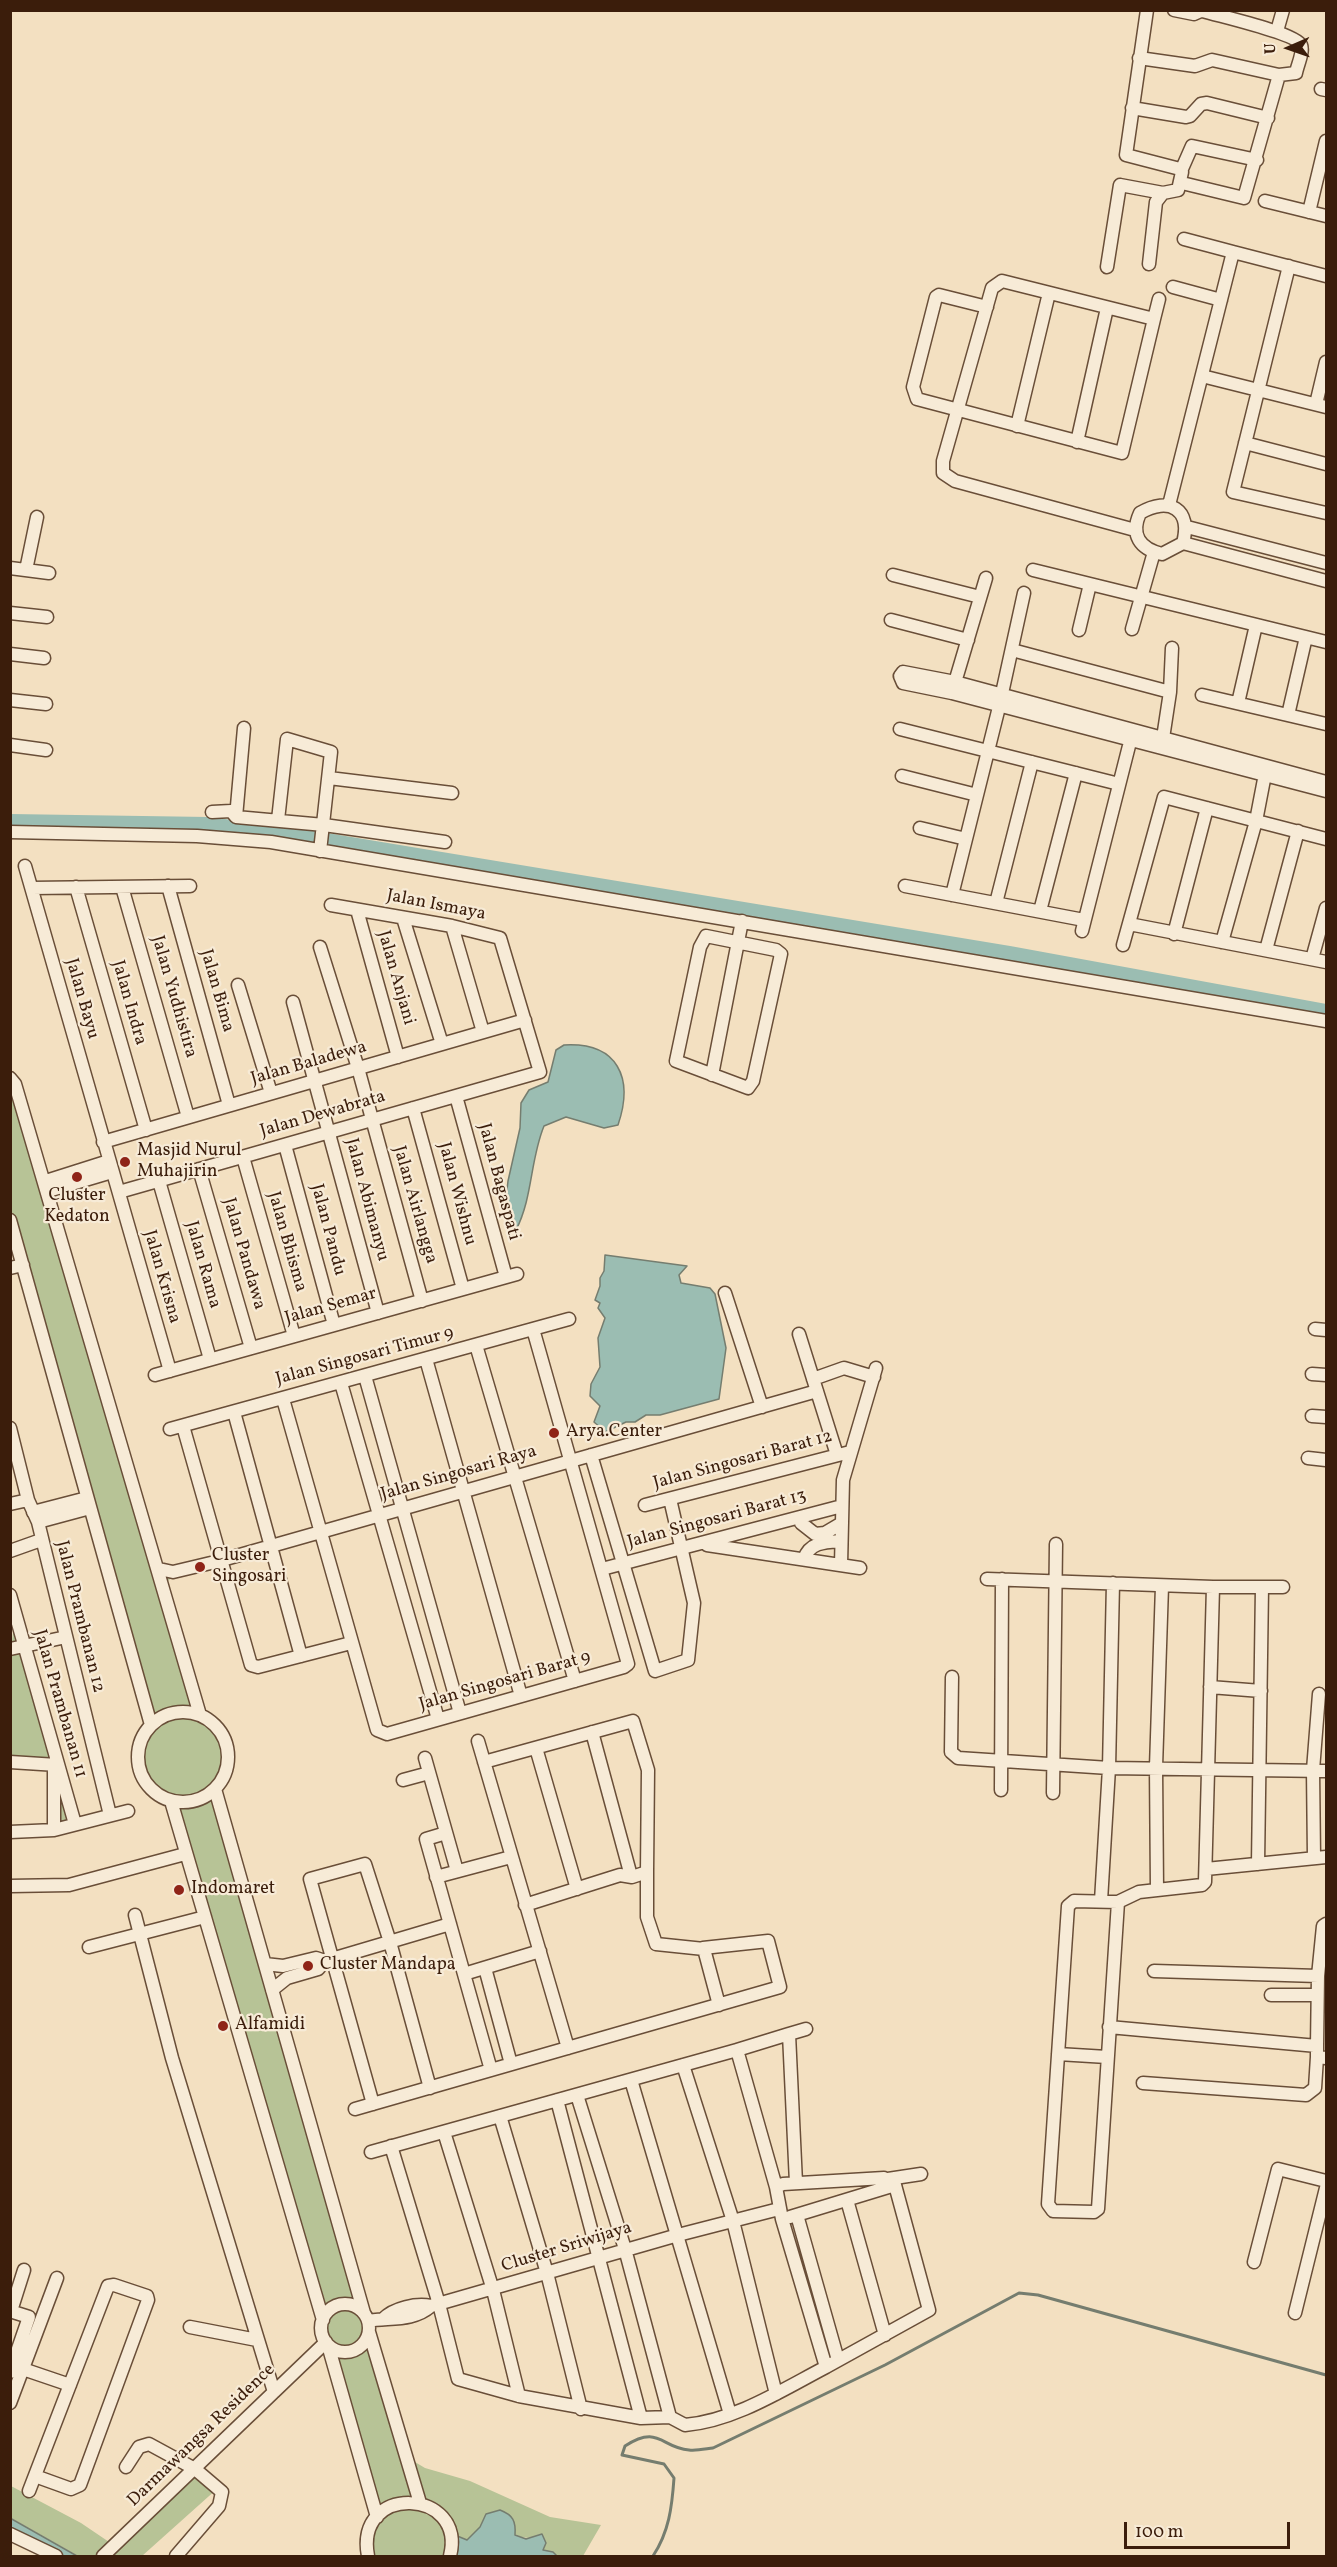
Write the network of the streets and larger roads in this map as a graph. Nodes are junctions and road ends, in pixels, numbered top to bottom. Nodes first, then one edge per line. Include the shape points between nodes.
1 (1147, 10) edge
2 (1174, 10) edge
3 (1283, 10) edge
4 (1203, 11) edge
5 (1277, 31) junction
6 (1139, 58) junction
7 (1279, 75) junction
8 (1132, 108) junction
9 (1268, 118) junction
10 (1326, 141) edge
11 (1257, 160) junction
12 (1181, 177) junction
13 (1163, 193) junction
14 (1265, 201) dead end
15 (1309, 212) junction
16 (1326, 216) edge
17 (1184, 239) dead end
18 (1233, 252) junction
19 (1149, 264) dead end
20 (1289, 266) junction
21 (1107, 267) dead end
22 (1326, 276) edge
23 (1173, 287) dead end
24 (1050, 293) junction
25 (1159, 299) dead end
26 (1221, 300) junction
27 (987, 307) junction
28 (1107, 308) junction
29 (1155, 319) junction
30 (1326, 362) edge
31 (1202, 376) junction
32 (1259, 390) junction
33 (1321, 406) edge
34 (957, 411) junction
35 (1017, 426) junction
36 (1077, 442) junction
37 (1245, 443) junction
38 (1326, 464) edge
39 (1169, 505) junction
40 (1326, 513) edge
41 (36, 517) dead end
42 (1187, 527) junction
43 (1135, 530) junction
44 (1183, 543) junction
45 (1154, 552) junction
46 (1326, 563) edge
47 (10, 568) edge
48 (26, 570) junction
49 (1033, 570) dead end
50 (49, 573) dead end
51 (893, 575) dead end
52 (986, 578) dead end
53 (1326, 580) edge
54 (1090, 584) junction
55 (1024, 593) dead end
56 (980, 597) junction
57 (1141, 598) junction
58 (10, 613) edge
59 (47, 617) dead end
60 (891, 620) dead end
61 (1256, 625) junction
62 (1132, 629) dead end
63 (1079, 630) dead end
64 (1306, 637) junction
65 (968, 640) junction
66 (1326, 642) edge
67 (1172, 648) dead end
68 (1011, 650) junction
69 (10, 654) edge
70 (44, 658) dead end
71 (1170, 692) junction
72 (1202, 694) dead end
73 (10, 700) edge
74 (1000, 701) junction
75 (1238, 703) junction
76 (46, 704) dead end
77 (1288, 715) junction
78 (1326, 724) edge
79 (243, 728) dead end
80 (900, 729) dead end
81 (1131, 736) junction
82 (1163, 738) junction
83 (10, 745) edge
84 (46, 750) dead end
85 (988, 751) junction
86 (1032, 762) junction
87 (1265, 771) junction
88 (1076, 773) junction
89 (902, 776) dead end
90 (329, 778) junction
91 (1326, 782) edge
92 (1119, 784) junction
93 (1326, 791) edge
94 (452, 793) dead end
95 (977, 795) junction
96 (1207, 808) junction
97 (212, 812) dead end
98 (236, 817) junction
99 (278, 820) junction
100 (1256, 821) junction
101 (324, 825) junction
102 (920, 828) dead end
103 (10, 831) edge
104 (1298, 831) junction
105 (966, 838) junction
106 (1326, 839) edge
107 (445, 843) dead end
108 (321, 847) junction
109 (25, 866) dead end
110 (168, 886) junction
111 (190, 886) dead end
112 (905, 886) dead end
113 (76, 887) junction
114 (122, 887) junction
115 (32, 888) junction
116 (952, 895) junction
117 (996, 903) junction
118 (331, 905) dead end
119 (1326, 908) edge
120 (357, 910) junction
121 (1040, 911) junction
122 (403, 918) junction
123 (742, 921) junction
124 (1129, 924) junction
125 (452, 926) junction
126 (1174, 934) junction
127 (738, 942) junction
128 (1222, 942) junction
129 (1124, 945) dead end
130 (321, 947) dead end
131 (1266, 950) junction
132 (1312, 959) junction
133 (1326, 962) edge
134 (238, 985) dead end
135 (293, 1002) dead end
136 (525, 1020) junction
137 (1326, 1021) edge
138 (483, 1032) junction
139 (442, 1044) junction
140 (398, 1056) junction
141 (358, 1068) junction
142 (539, 1073) joint
143 (712, 1075) junction
144 (10, 1078) edge
145 (314, 1081) junction
146 (271, 1093) junction
147 (456, 1096) junction
148 (229, 1105) junction
149 (413, 1108) junction
150 (188, 1117) junction
151 (372, 1120) junction
152 (146, 1130) junction
153 (330, 1132) junction
154 (103, 1142) junction
155 (285, 1145) junction
156 (243, 1157) junction
157 (110, 1167) junction
158 (199, 1169) junction
159 (159, 1181) junction
160 (47, 1186) junction
161 (118, 1192) junction
162 (10, 1220) edge
163 (16, 1262) edge
164 (512, 1276) joint
165 (463, 1289) junction
166 (725, 1293) dead end
167 (422, 1301) junction
168 (378, 1313) junction
169 (569, 1319) dead end
170 (334, 1325) junction
171 (534, 1329) junction
172 (799, 1334) dead end
173 (294, 1336) junction
174 (476, 1345) junction
175 (252, 1348) junction
176 (210, 1359) junction
177 (426, 1359) junction
178 (170, 1371) junction
179 (1312, 1374) dead end
180 (155, 1375) dead end
181 (1326, 1375) edge
182 (365, 1376) junction
183 (340, 1383) junction
184 (815, 1385) junction
185 (283, 1399) junction
186 (762, 1407) junction
187 (234, 1412) junction
188 (1312, 1416) dead end
189 (1326, 1417) edge
190 (10, 1428) edge
191 (850, 1452) junction
192 (591, 1455) junction
193 (837, 1455) junction
194 (1308, 1458) dead end
195 (571, 1460) junction
196 (1326, 1460) edge
197 (514, 1476) junction
198 (464, 1491) junction
199 (670, 1499) junction
200 (28, 1500) junction
201 (88, 1503) junction
202 (10, 1504) edge
203 (645, 1505) dead end
204 (842, 1506) junction
205 (402, 1508) junction
206 (379, 1516) junction
207 (35, 1517) junction
208 (801, 1517) junction
209 (842, 1523) junction
210 (747, 1531) junction
211 (319, 1532) junction
212 (41, 1540) junction
213 (841, 1541) junction
214 (700, 1544) junction
215 (1056, 1544) dead end
216 (270, 1545) junction
217 (681, 1549) junction
218 (10, 1551) edge
219 (749, 1551) junction
220 (804, 1559) junction
221 (218, 1561) junction
222 (623, 1564) junction
223 (841, 1565) junction
224 (860, 1568) dead end
225 (159, 1569) junction
226 (602, 1569) junction
227 (173, 1574) junction
228 (987, 1579) dead end
229 (1002, 1579) junction
230 (1055, 1580) junction
231 (1113, 1583) junction
232 (164, 1585) junction
233 (1162, 1586) junction
234 (1213, 1587) junction
235 (1262, 1587) junction
236 (1283, 1587) dead end
237 (11, 1597) edge
238 (15, 1616) junction
239 (66, 1637) junction
240 (351, 1643) junction
241 (24, 1646) junction
242 (11, 1648) edge
243 (10, 1655) edge
244 (301, 1656) junction
245 (952, 1677) dead end
246 (575, 1681) junction
247 (1210, 1687) junction
248 (1261, 1690) junction
249 (1319, 1694) dead end
250 (521, 1696) junction
251 (460, 1713) junction
252 (200, 1715) junction
253 (438, 1719) junction
254 (151, 1725) junction
255 (592, 1732) junction
256 (478, 1741) dead end
257 (536, 1748) junction
258 (425, 1758) dead end
259 (1001, 1761) junction
260 (10, 1762) edge
261 (484, 1762) junction
262 (1053, 1764) junction
263 (56, 1765) junction
264 (1156, 1767) junction
265 (1109, 1768) junction
266 (1208, 1768) junction
267 (1260, 1770) junction
268 (1313, 1770) junction
269 (1326, 1772) edge
270 (429, 1773) junction
271 (403, 1779) dead end
272 (215, 1789) junction
273 (1001, 1790) dead end
274 (1053, 1792) dead end
275 (171, 1801) junction
276 (128, 1811) dead end
277 (110, 1815) junction
278 (75, 1824) junction
279 (54, 1830) junction
280 (10, 1832) edge
281 (446, 1833) junction
282 (185, 1854) junction
283 (511, 1857) junction
284 (1320, 1858) edge
285 (1258, 1864) junction
286 (1206, 1869) junction
287 (457, 1871) junction
288 (647, 1871) junction
289 (631, 1876) junction
290 (436, 1877) junction
291 (10, 1886) edge
292 (577, 1888) junction
293 (1157, 1890) junction
294 (1101, 1902) junction
295 (1118, 1902) junction
296 (525, 1905) junction
297 (135, 1915) dead end
298 (205, 1917) junction
299 (450, 1924) junction
300 (1326, 1924) edge
301 (139, 1935) junction
302 (390, 1942) junction
303 (89, 1947) dead end
304 (703, 1948) junction
305 (540, 1951) junction
306 (329, 1959) junction
307 (265, 1964) junction
308 (485, 1968) junction
309 (1154, 1971) dead end
310 (285, 1972) junction
311 (464, 1974) junction
312 (1317, 1976) junction
313 (272, 1990) junction
314 (1271, 1995) dead end
315 (1317, 1995) junction
316 (719, 2005) junction
317 (1109, 2027) junction
318 (806, 2029) dead end
319 (789, 2034) junction
320 (568, 2048) junction
321 (737, 2050) junction
322 (1320, 2053) edge
323 (1058, 2054) junction
324 (1107, 2057) junction
325 (512, 2064) junction
326 (683, 2065) junction
327 (491, 2070) junction
328 (630, 2080) junction
329 (1143, 2083) dead end
330 (430, 2088) junction
331 (577, 2095) junction
332 (557, 2100) junction
333 (373, 2104) junction
334 (355, 2109) dead end
335 (500, 2116) junction
336 (444, 2132) junction
337 (391, 2146) junction
338 (371, 2152) dead end
339 (921, 2174) dead end
340 (1326, 2181) edge
341 (891, 2182) junction
342 (796, 2183) junction
343 (776, 2187) junction
344 (1326, 2188) edge
345 (847, 2200) junction
346 (781, 2214) junction
347 (797, 2215) junction
348 (733, 2221) junction
349 (678, 2235) junction
350 (625, 2249) junction
351 (599, 2258) junction
352 (1254, 2262) dead end
353 (24, 2270) dead end
354 (547, 2273) junction
355 (57, 2278) dead end
356 (493, 2290) junction
357 (435, 2305) junction
358 (11, 2311) edge
359 (1295, 2313) dead end
360 (323, 2320) junction
361 (367, 2322) junction
362 (190, 2327) dead end
363 (885, 2335) junction
364 (256, 2340) junction
365 (327, 2343) junction
366 (838, 2360) junction
367 (826, 2367) junction
368 (14, 2368) edge
369 (70, 2385) junction
370 (273, 2392) junction
371 (776, 2394) junction
372 (519, 2396) junction
373 (10, 2403) edge
374 (581, 2409) junction
375 (730, 2414) junction
376 (670, 2417) junction
377 (641, 2418) junction
378 (126, 2467) dead end
379 (195, 2469) junction
380 (35, 2476) junction
381 (28, 2491) dead end
382 (420, 2503) junction
383 (377, 2517) junction
384 (10, 2534) edge
385 (56, 2556) edge
386 (103, 2556) edge
387 (176, 2556) edge
388 (368, 2556) edge
389 (450, 2556) edge

1 - 6 street
2 - 4 street via 1194,14
3 - 5 street
4 - 5 street
5 - 7 street via 1299,42 1302,48 1296,73
6 - 7 street via 1193,66 1212,60
6 - 8 street
7 - 9 street
8 - 9 street via 1186,117 1207,103
8 - 12 street via 1127,157
9 - 11 street
10 - 15 street
11 - 12 street via 1192,146
11 - 12 street via 1242,198
12 - 13 street via 1175,193
13 - 19 street via 1156,202
13 - 21 street via 1120,185
14 - 15 street
15 - 16 street
17 - 18 street
18 - 20 street
18 - 26 street
20 - 22 street
20 - 32 street
23 - 26 street
24 - 27 street via 1002,281 992,288
24 - 28 street
24 - 35 street
25 - 29 street
26 - 31 street
27 - 34 street
27 - 34 street via 939,295 934,302 913,387 917,399
28 - 29 street
28 - 36 street
29 - 36 street via 1122,453
30 - 33 street
31 - 32 street
31 - 39 street
32 - 33 street
32 - 37 street
34 - 35 street
34 - 43 street via 943,461 943,473 948,478
35 - 36 street
37 - 38 street
37 - 40 street via 1233,492
39 - 42 street via 1184,516
39 - 43 street via 1153,505 1140,513
41 - 48 street
42 - 44 street
42 - 46 street
43 - 45 street via 1137,539
44 - 45 street via 1162,554
44 - 53 street
45 - 57 street
47 - 48 street
48 - 50 street
49 - 54 street
51 - 56 street
52 - 56 street
54 - 57 street
54 - 63 street
55 - 68 street
56 - 65 street
57 - 61 street
57 - 62 street
58 - 59 street
60 - 65 street
61 - 64 street
61 - 75 street
64 - 66 street
64 - 77 street
65 - 74 street via 954,688
67 - 71 street
68 - 71 street
68 - 74 street
69 - 70 street
71 - 82 street
72 - 75 street
73 - 76 street
74 - 81 street
74 - 85 street
75 - 77 street
77 - 78 street
79 - 98 street
80 - 85 street
81 - 82 street
81 - 87 street
81 - 92 street
82 - 87 street
83 - 84 street
85 - 86 street
85 - 95 street
86 - 88 street
86 - 117 street
87 - 91 street
87 - 93 street
87 - 100 street
88 - 92 street
88 - 121 street
89 - 95 street
90 - 94 street
90 - 99 street via 331,753 287,739
90 - 101 street
92 - 121 street via 1083,925
95 - 105 street
96 - 100 street
96 - 124 street via 1162,798
96 - 126 street
97 - 98 street via 231,812
98 - 99 street
99 - 101 street
100 - 104 street
100 - 128 street
101 - 107 street
101 - 108 street
102 - 105 street
103 - 108 street via 197,836
104 - 106 street
104 - 131 street
105 - 116 street
108 - 123 street
109 - 115 street, Jalan Bayu
110 - 111 street
110 - 114 street
110 - 148 street, Jalan Bima
112 - 116 street
113 - 114 street
113 - 115 street
113 - 152 street, Jalan Indra
114 - 150 street, Jalan Yudhistira
115 - 154 street, Jalan Bayu
116 - 117 street
117 - 121 street
118 - 120 street, Jalan Ismaya
119 - 132 street
120 - 122 street, Jalan Ismaya
120 - 140 street, Jalan Anjani
122 - 125 street, Jalan Ismaya
122 - 139 street
123 - 127 street
123 - 137 street
124 - 126 street
124 - 129 street
125 - 136 street, Jalan Ismaya via 500,938
125 - 138 street
126 - 128 street
127 - 143 street
127 - 143 street via 710,936 704,939 676,1059 679,1064
127 - 143 street via 779,951 779,967 752,1085 744,1088
128 - 131 street
130 - 141 street, Jalan Airlangga
131 - 132 street
132 - 133 street
134 - 146 street
135 - 145 street, Jalan Abimanyu
136 - 138 street, Jalan Baladewa
136 - 142 street, Jalan Ismaya
138 - 139 street, Jalan Baladewa
139 - 140 street, Jalan Baladewa
140 - 141 street, Jalan Baladewa
141 - 145 street, Jalan Baladewa
141 - 151 street, Jalan Airlangga
142 - 147 street, Jalan Dewabrata
144 - 160 street
145 - 146 street, Jalan Baladewa
145 - 153 street, Jalan Abimanyu
146 - 148 street, Jalan Baladewa
147 - 149 street, Jalan Dewabrata
147 - 164 street, Jalan Bagaspati
148 - 150 street, Jalan Baladewa
149 - 151 street, Jalan Dewabrata
149 - 165 street, Jalan Wishnu
150 - 152 street, Jalan Baladewa
151 - 153 street, Jalan Dewabrata
151 - 167 street, Jalan Airlangga
152 - 154 street, Jalan Baladewa
153 - 155 street, Jalan Dewabrata
153 - 168 street, Jalan Abimanyu
154 - 157 street, Jalan Bayu
155 - 156 street, Jalan Dewabrata
155 - 170 street, Jalan Pandu
156 - 158 street, Jalan Dewabrata
156 - 173 street, Jalan Bhisma
157 - 160 street
157 - 161 street, Jalan Krisna
158 - 159 street, Jalan Dewabrata
158 - 175 street, Jalan Pandawa
159 - 161 street, Jalan Dewabrata
159 - 176 street, Jalan Rama
160 - 225 street
161 - 178 street, Jalan Krisna
162 - 163 street
163 - 201 street
164 - 165 street, Jalan Semar
165 - 167 street, Jalan Semar
166 - 186 street
167 - 168 street, Jalan Semar
168 - 170 street, Jalan Semar
169 - 171 street, Jalan Singosari Timur 9
170 - 173 street, Jalan Semar
171 - 174 street, Jalan Singosari Timur 9
171 - 195 street
172 - 184 street
173 - 175 street, Jalan Semar
174 - 177 street, Jalan Singosari Timur 9
174 - 197 street
175 - 176 street, Jalan Semar
176 - 178 street, Jalan Semar
177 - 182 street, Jalan Singosari Timur 9
177 - 198 street
178 - 180 street, Jalan Semar
179 - 181 street
182 - 183 street, Jalan Singosari Timur 9
182 - 205 street
183 - 185 street, Jalan Singosari Timur 9
183 - 206 street
184 - 186 street, Jalan Singosari Raya
184 - 191 street, Jalan Singosari Raya via 844,1368 875,1373
184 - 193 street
185 - 187 street, Jalan Singosari Timur 9
185 - 211 street
186 - 192 street, Jalan Singosari Raya
187 - 216 street
187 - 221 street, Jalan Singosari Timur 9 via 177,1427
188 - 189 street
190 - 200 street, Jalan Prambanan 12
191 - 193 street, Jalan Singosari Barat 12
191 - 204 street
192 - 195 street, Jalan Singosari Raya
192 - 222 street
193 - 199 street, Jalan Singosari Barat 12
194 - 196 street
195 - 197 street, Jalan Singosari Raya
195 - 226 street
197 - 198 street, Jalan Singosari Raya
197 - 246 street
198 - 205 street, Jalan Singosari Raya
198 - 250 street
199 - 203 street, Jalan Singosari Barat 12
199 - 217 street
200 - 202 street
200 - 207 street, Jalan Prambanan 12
201 - 207 street
201 - 254 street
204 - 208 street, Jalan Singosari Barat 13
204 - 209 street
205 - 206 street, Jalan Singosari Raya
205 - 251 street
206 - 211 street, Jalan Singosari Raya
206 - 253 street
207 - 212 street, Jalan Prambanan 12
208 - 209 street via 801,1523 815,1534
208 - 210 street, Jalan Singosari Barat 13
209 - 213 street
210 - 214 street, Jalan Singosari Barat 13
210 - 219 street via 752,1542
211 - 216 street, Jalan Singosari Raya
211 - 240 street
212 - 218 street
212 - 239 street, Jalan Prambanan 12
213 - 220 street via 814,1546
213 - 223 street
214 - 217 street, Jalan Singosari Barat 13
214 - 219 street
215 - 230 street
216 - 221 street, Jalan Singosari Raya
216 - 244 street
217 - 222 street, Jalan Singosari Barat 13
217 - 222 street via 694,1603 690,1653 685,1663 660,1671 653,1667
219 - 220 street
220 - 223 street
221 - 227 street
221 - 244 street via 249,1663 266,1665
222 - 226 street, Jalan Singosari Barat 13
223 - 224 street
225 - 227 street
225 - 232 street
226 - 246 street, Jalan Singosari Barat 9 via 628,1659 624,1667
227 - 232 street
228 - 229 street
229 - 230 street
229 - 259 street
230 - 231 street
230 - 262 street
231 - 233 street
231 - 265 street
232 - 252 street
233 - 234 street
233 - 264 street
234 - 235 street
234 - 247 street
235 - 236 street
235 - 248 street
237 - 238 street, Jalan Prambanan 11
238 - 241 street, Jalan Prambanan 11
238 - 242 street
239 - 241 street
239 - 277 street, Jalan Prambanan 12
240 - 244 street
240 - 253 street, Jalan Singosari Barat 9 via 376,1731 387,1734
241 - 242 street
241 - 263 street, Jalan Prambanan 11
242 - 243 street
245 - 259 street via 952,1755
246 - 250 street, Jalan Singosari Barat 9
247 - 248 street
247 - 266 street
248 - 267 street
249 - 268 street
250 - 251 street, Jalan Singosari Barat 9
251 - 253 street, Jalan Singosari Barat 9
252 - 254 street via 174,1712
252 - 272 street via 220,1731 227,1748 225,1774
254 - 275 street via 139,1747 140,1772 149,1787
255 - 257 street
255 - 288 street via 633,1721 648,1770
255 - 289 street
256 - 261 street
257 - 261 street
257 - 292 street
258 - 270 street
259 - 262 street
259 - 273 street
260 - 263 street
261 - 283 street
262 - 265 street
262 - 274 street
263 - 278 street, Jalan Prambanan 11
263 - 279 street
264 - 265 street
264 - 266 street
264 - 293 street
265 - 294 street
266 - 267 street
266 - 286 street
267 - 268 street
267 - 285 street
268 - 269 street
268 - 284 street
270 - 271 street
270 - 281 street
272 - 275 street via 196,1800
272 - 307 street
275 - 282 street
276 - 277 street
277 - 278 street
278 - 279 street
279 - 280 street
281 - 287 street
281 - 290 street via 426,1839
282 - 291 street via 69,1885
282 - 298 street
283 - 287 street
283 - 296 street
284 - 285 street
285 - 286 street
286 - 293 street via 1203,1885
287 - 290 street
288 - 289 street
288 - 304 street via 647,1917 656,1944
289 - 292 street via 620,1875
290 - 299 street
292 - 296 street
293 - 295 street via 1131,1894
294 - 295 street
294 - 323 street via 1074,1901 1068,1906
295 - 317 street
296 - 305 street
297 - 301 street
298 - 301 street
298 - 360 street
299 - 302 street
299 - 311 street
300 - 312 street
301 - 303 street
301 - 364 street
302 - 306 street
302 - 306 street via 365,1864 307,1880
302 - 330 street
304 - 316 street
304 - 316 street via 768,1941 780,1987
305 - 308 street
305 - 320 street
306 - 310 street via 316,1958
306 - 333 street
307 - 310 street
307 - 313 street
308 - 311 street
308 - 325 street
309 - 312 street
310 - 313 street
311 - 327 street
312 - 315 street
313 - 361 street
314 - 315 street
315 - 322 street
316 - 320 street
317 - 322 street
317 - 324 street
318 - 319 street
319 - 321 street
319 - 342 street
320 - 325 street
321 - 326 street
321 - 343 street
322 - 329 street via 1315,2088 1306,2095
323 - 324 street
323 - 324 street via 1048,2204 1053,2211 1098,2209
325 - 327 street
326 - 328 street
326 - 348 street
327 - 330 street
328 - 331 street
328 - 349 street
330 - 333 street
331 - 332 street
331 - 350 street
332 - 335 street
332 - 351 street
333 - 334 street
335 - 336 street
335 - 354 street
336 - 337 street
336 - 356 street
337 - 338 street
337 - 357 street
339 - 341 street
340 - 352 street via 1278,2169
341 - 342 street
341 - 345 street, Cluster Sriwijaya
341 - 363 street via 929,2310
342 - 343 street
343 - 346 street
344 - 359 street
345 - 347 street, Cluster Sriwijaya
345 - 363 street
346 - 347 street, Cluster Sriwijaya
346 - 348 street, Cluster Sriwijaya
346 - 367 street
347 - 366 street
348 - 349 street, Cluster Sriwijaya
348 - 371 street
349 - 350 street, Cluster Sriwijaya
349 - 375 street
350 - 351 street, Cluster Sriwijaya
350 - 376 street
351 - 354 street, Cluster Sriwijaya
351 - 377 street
353 - 358 street
354 - 356 street, Cluster Sriwijaya
354 - 374 street
355 - 368 street
356 - 357 street, Cluster Sriwijaya
356 - 372 street
357 - 361 street, Cluster Sriwijaya via 392,2321
357 - 372 street via 458,2379
358 - 368 street via 29,2317
360 - 361 street via 330,2309 343,2304 356,2307
360 - 365 street via 322,2333
361 - 365 street via 360,2347 338,2351
361 - 382 street
362 - 364 street
363 - 366 street
364 - 370 street
365 - 370 street, Darmawangsa Residence
365 - 383 street
366 - 367 street
367 - 371 street
368 - 369 street
368 - 373 street
369 - 380 street
369 - 380 street via 108,2286 147,2296 80,2485 71,2489
370 - 379 street, Darmawangsa Residence
371 - 375 street
372 - 374 street
374 - 377 street
375 - 376 street via 685,2425
376 - 377 street
378 - 379 street via 145,2444
379 - 386 street, Darmawangsa Residence
379 - 387 street via 220,2490 222,2500
380 - 381 street
382 - 383 street via 396,2504
382 - 389 street via 436,2511 447,2524 452,2541
383 - 388 street via 369,2533
384 - 385 street

